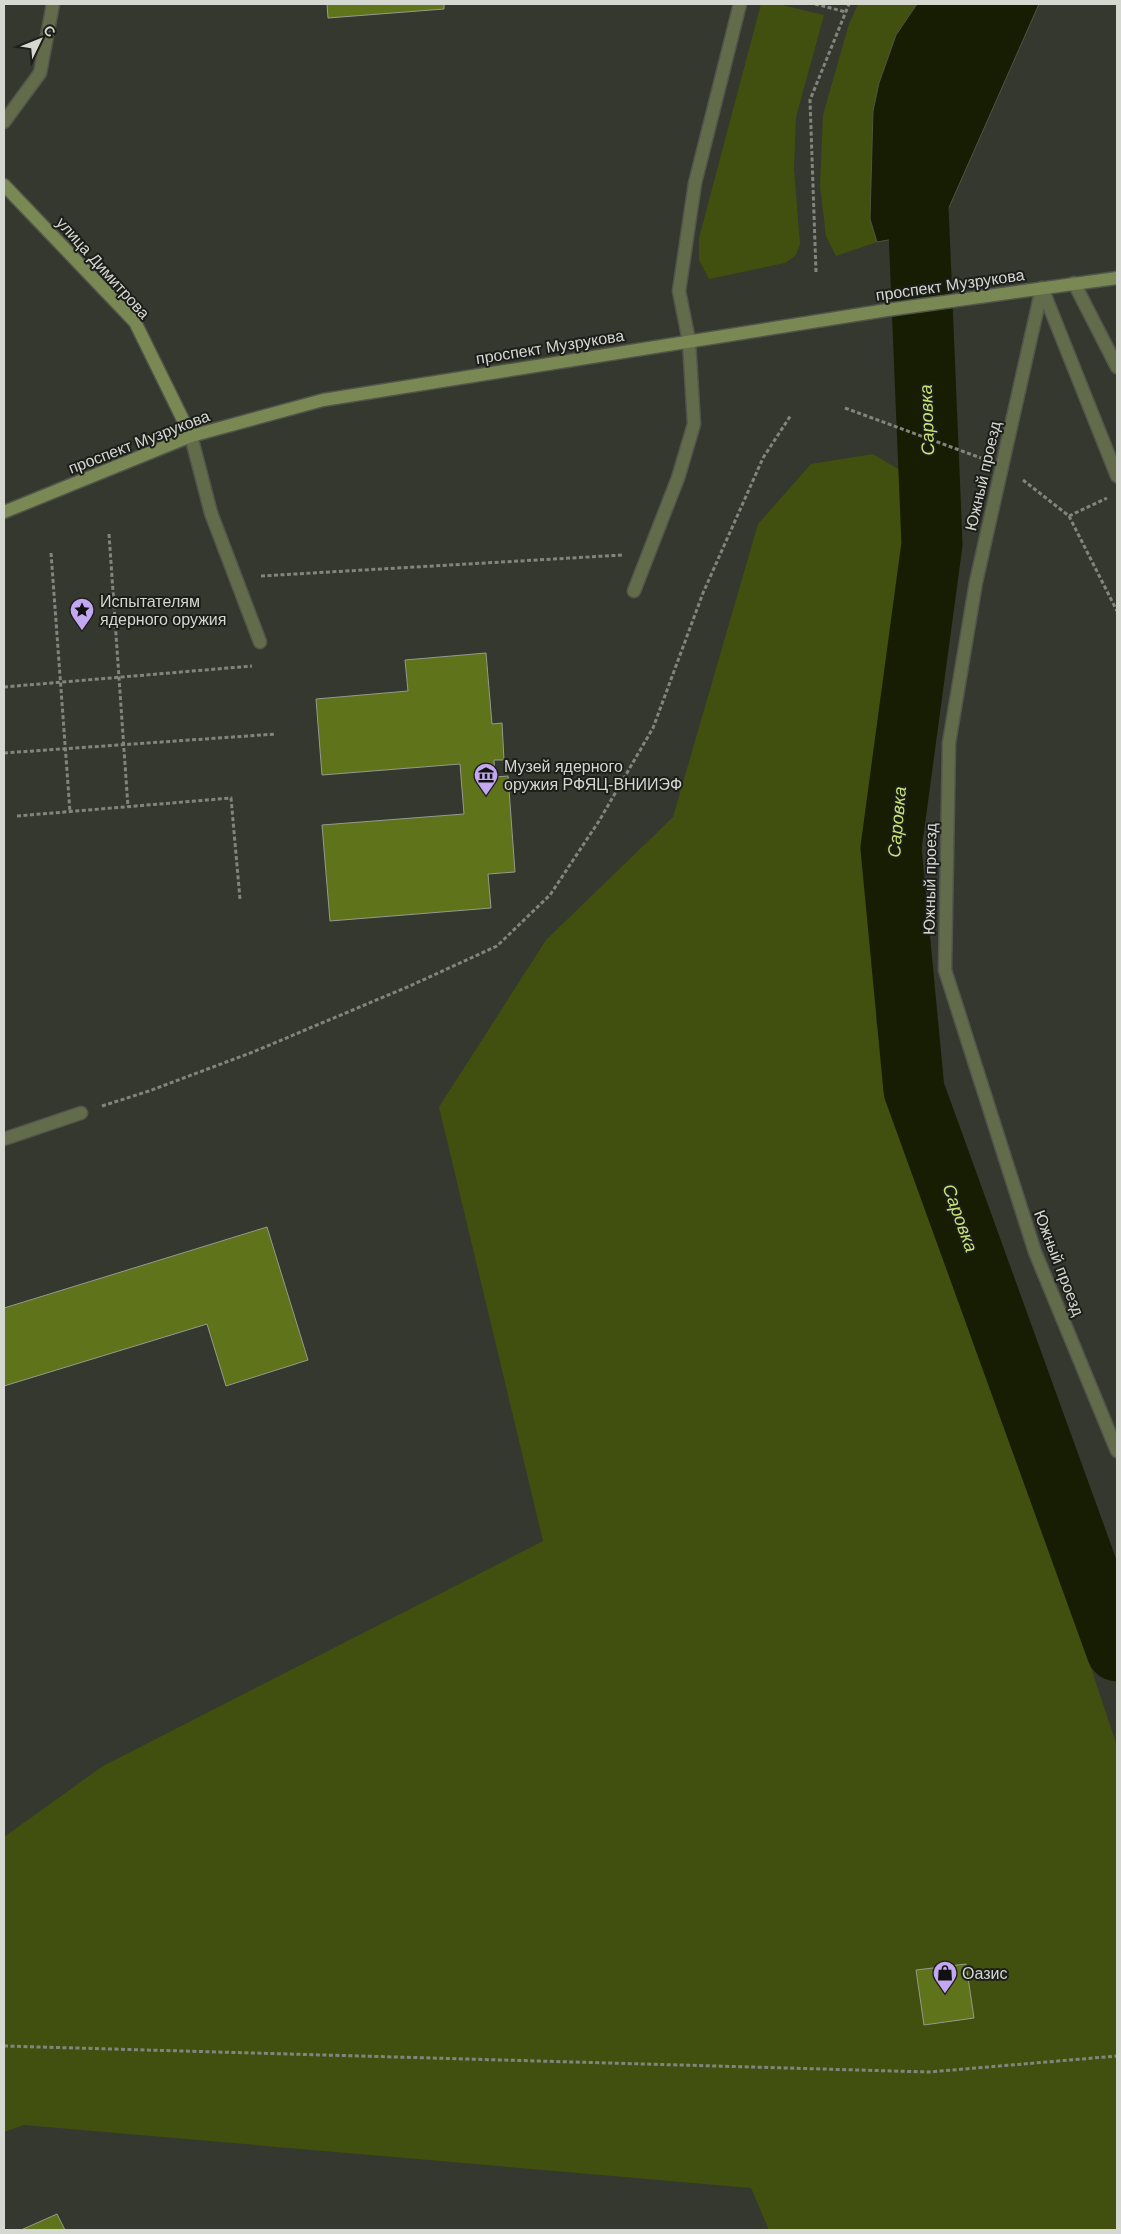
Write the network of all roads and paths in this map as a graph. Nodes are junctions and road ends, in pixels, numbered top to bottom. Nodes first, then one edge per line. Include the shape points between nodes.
1 (53, 4) edge
2 (740, 4) edge
3 (815, 4) edge
4 (849, 4) edge
5 (846, 12) junction
6 (4, 122) edge
7 (4, 185) edge
8 (816, 272) dead end
9 (1117, 278) edge
10 (1074, 284) junction
11 (1042, 288) junction
12 (689, 341) junction
13 (1117, 367) edge
14 (845, 408) dead end
15 (791, 415) dead end
16 (191, 436) junction
17 (1003, 465) junction
18 (1117, 476) edge
19 (1109, 497) dead end
20 (4, 512) edge
21 (1069, 516) junction
22 (108, 534) dead end
23 (51, 553) dead end
24 (648, 554) junction
25 (236, 578) junction
26 (634, 591) dead end
27 (1117, 611) edge
28 (260, 642) dead end
29 (255, 666) dead end
30 (119, 677) junction
31 (60, 682) junction
32 (4, 687) edge
33 (276, 734) dead end
34 (124, 745) junction
35 (65, 749) junction
36 (4, 753) edge
37 (128, 807) junction
38 (70, 812) junction
39 (18, 816) dead end
40 (240, 899) dead end
41 (82, 1113) joint
42 (4, 1139) edge
43 (1117, 1451) edge
44 (4, 2046) edge
45 (1117, 2056) edge

1 - 6 street via 40,73
2 - 12 street via 693,193 679,291
3 - 5 path
4 - 5 path
5 - 8 path via 810,100
7 - 16 main road, улица Димитрова via 136,322
9 - 10 main road, проспект Музрукова
10 - 11 main road, проспект Музрукова
10 - 13 street
11 - 12 main road, проспект Музрукова
11 - 17 street, Южный проезд
11 - 18 street
12 - 16 main road, проспект Музрукова via 323,400
12 - 24 street via 694,424 678,478
14 - 17 path
15 - 41 path via 763,458 703,593 653,728 599,821 550,895 497,946 253,1052
16 - 20 main road, проспект Музрукова
16 - 25 street via 211,513
17 - 21 path
17 - 43 street, Южный проезд via 976,582 949,743 945,970 1035,1252
19 - 21 path
21 - 27 path
22 - 30 path
23 - 31 path
24 - 25 path
24 - 26 street
25 - 28 street
29 - 30 path
30 - 31 path
30 - 34 path
31 - 32 path
31 - 35 path
33 - 34 path
34 - 35 path
34 - 37 path
35 - 36 path
35 - 38 path
37 - 38 path
37 - 40 path via 231,798
38 - 39 path
41 - 42 street
44 - 45 path via 929,2072

